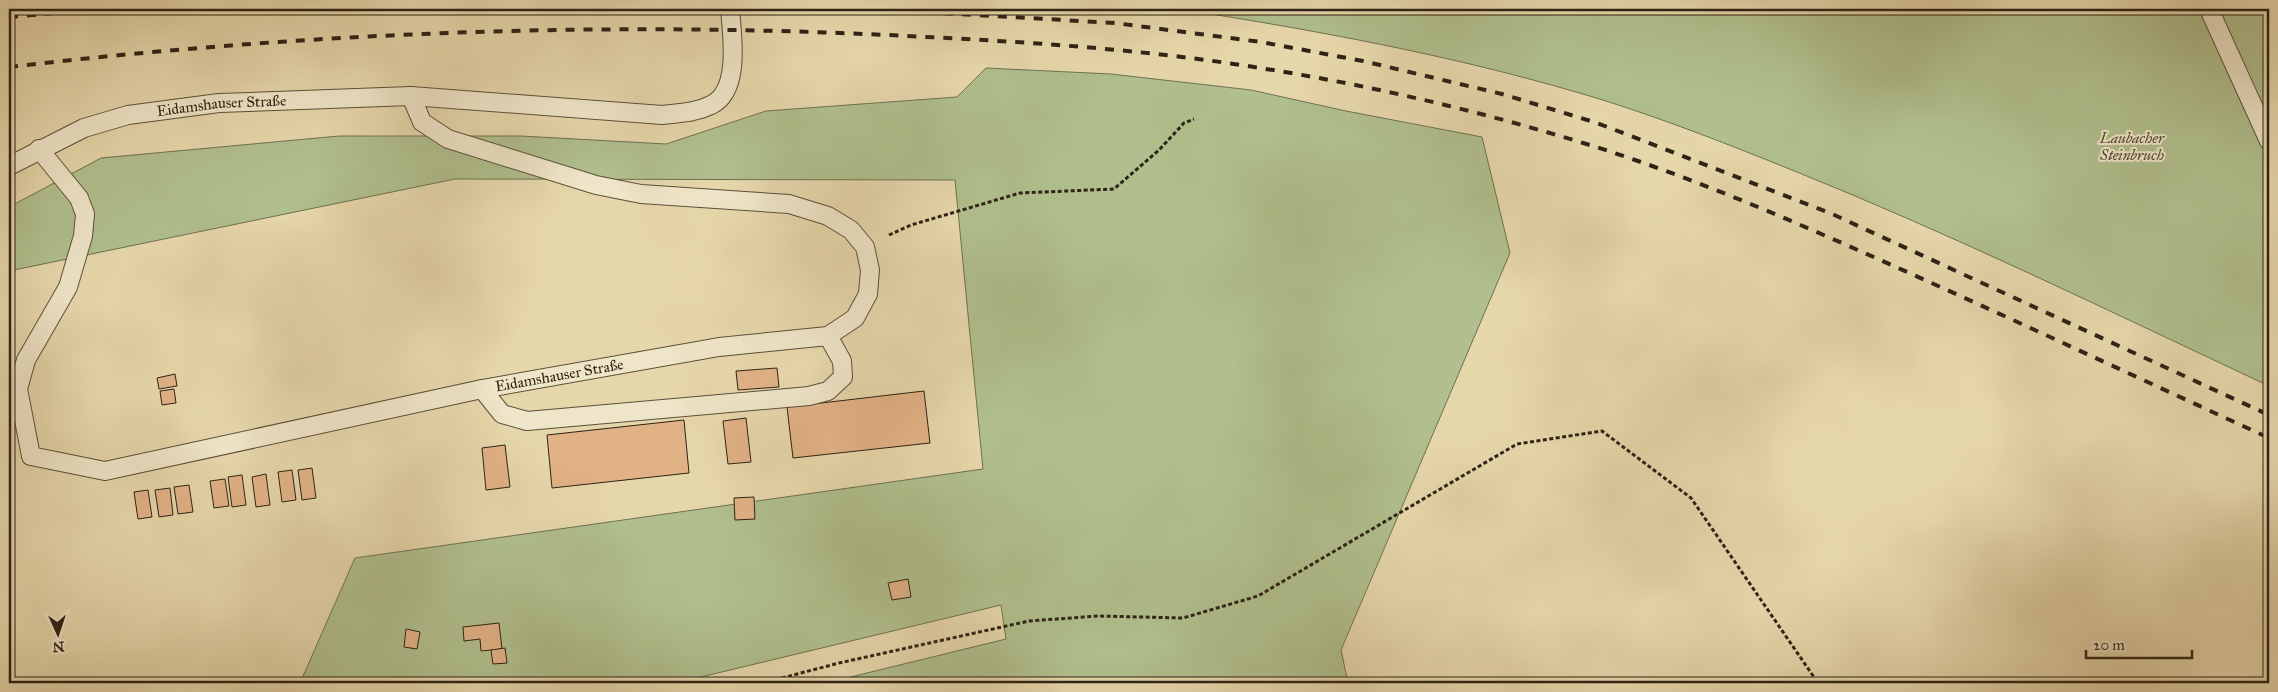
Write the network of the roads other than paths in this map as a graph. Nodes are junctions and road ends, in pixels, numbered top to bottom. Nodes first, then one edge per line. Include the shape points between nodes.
1 (730, 9) edge
2 (2209, 9) edge
3 (411, 96) junction
4 (2269, 141) edge
5 (39, 149) junction
6 (9, 166) edge
7 (828, 336) junction
8 (482, 389) junction

1 - 3 lane, Eidamshauser Straße via 732,67 726,89 713,104 694,112 662,115
2 - 4 lane
3 - 5 lane, Eidamshauser Straße via 219,103 171,108 128,115 84,128
3 - 7 lane, Eidamshauser Straße via 422,122 448,139 596,185 641,194 789,204 828,216 851,230 864,247 870,270 868,294 855,318
5 - 6 lane, Eidamshauser Straße
5 - 8 lane, Eidamshauser Straße via 79,198 85,214 83,236 68,287 26,360 18,389 31,456 105,472
7 - 8 lane, Eidamshauser Straße via 719,347
7 - 8 lane via 842,361 843,377 828,391 808,396 527,421 502,414

